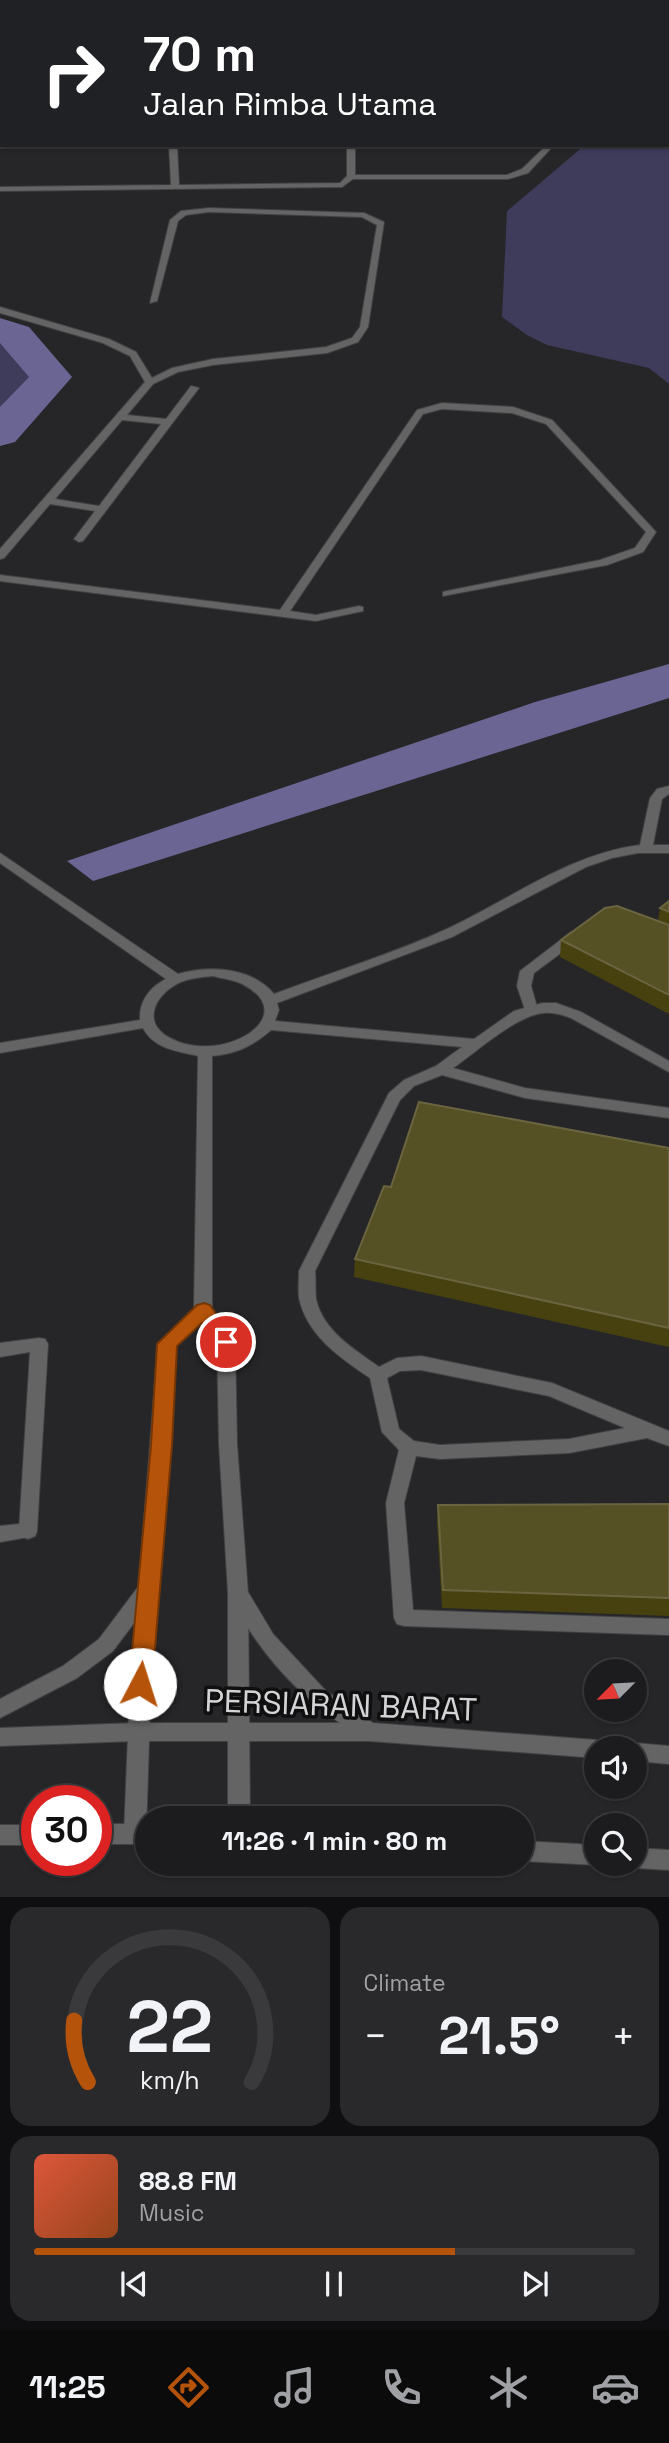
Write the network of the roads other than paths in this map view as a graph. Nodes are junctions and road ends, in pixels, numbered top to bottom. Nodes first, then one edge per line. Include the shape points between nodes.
1 (173, 147) edge
2 (351, 147) edge
3 (549, 147) edge
4 (351, 177) junction
5 (175, 187) junction
6 (0, 189) edge
7 (153, 301) dead end
8 (0, 310) edge
9 (150, 382) junction
10 (194, 388) dead end
11 (120, 417) junction
12 (168, 422) junction
13 (47, 502) junction
14 (102, 509) junction
15 (79, 539) dead end
16 (0, 556) edge
17 (0, 579) edge
18 (447, 594) dead end
19 (359, 608) dead end
20 (283, 614) junction
21 (669, 790) edge
22 (646, 847) junction
23 (669, 849) edge
24 (0, 857) edge
25 (588, 926) edge
26 (176, 979) junction
27 (271, 1000) junction
28 (531, 1010) junction
29 (147, 1023) junction
30 (269, 1025) junction
31 (477, 1044) junction
32 (0, 1048) edge
33 (205, 1053) junction
34 (669, 1068) edge
35 (441, 1069) junction
36 (669, 1113) edge
37 (204, 1310) junction
38 (0, 1350) edge
39 (378, 1375) junction
40 (646, 1431) junction
41 (669, 1439) edge
42 (409, 1448) junction
43 (0, 1534) edge
44 (148, 1589) junction
45 (238, 1592) junction
46 (669, 1628) edge
47 (0, 1709) edge
48 (136, 1732) junction
49 (238, 1732) junction
50 (369, 1732) junction
51 (0, 1737) edge
52 (584, 1748) edge
53 (647, 1753) edge
54 (669, 1755) edge
55 (140, 1806) edge
56 (239, 1806) edge
57 (112, 1834) edge
58 (135, 1834) edge
59 (0, 1835) edge
60 (21, 1835) edge
61 (534, 1852) edge
62 (584, 1854) edge
63 (647, 1859) edge
64 (669, 1860) edge

1 - 5 street
2 - 4 street
3 - 4 street via 526,171 508,177
4 - 5 street via 342,186
5 - 6 street
7 - 9 street via 174,220 184,214 339,213 364,215 381,224 364,327 355,340 327,349 213,362 175,370
8 - 9 street via 106,341 133,354
9 - 11 street
10 - 12 street
11 - 12 street
11 - 13 street
12 - 14 street
13 - 14 street
13 - 16 street
14 - 15 street
17 - 20 street
18 - 20 street via 603,563 639,550 650,533 549,422 513,410 442,406 420,412
19 - 20 street via 316,618
21 - 22 street via 656,798
22 - 23 street
22 - 27 street via 589,861 449,934
24 - 26 street
25 - 28 street via 527,971 524,986
26 - 27 street via 203,973 232,974 263,989
26 - 29 street via 150,999
27 - 30 street
28 - 31 street
28 - 34 street via 567,1011
29 - 32 street
29 - 33 street via 167,1044
30 - 31 street
30 - 33 street via 244,1045
31 - 35 street
33 - 37 street
35 - 36 street via 529,1096
35 - 39 street via 409,1083 394,1097 307,1271 308,1299 318,1324 342,1351
37 - 44 street via 167,1344
37 - 45 street via 226,1342
38 - 43 street via 39,1344 28,1531
39 - 40 street via 397,1365 421,1363 552,1390
39 - 42 street via 391,1432
40 - 41 street
40 - 42 street via 569,1446 440,1452
42 - 46 street via 395,1503 404,1618
44 - 47 street via 106,1645 70,1672
44 - 48 street
45 - 49 street
45 - 50 street via 266,1640 319,1697
48 - 49 street, PERSIARAN BARAT
48 - 51 street, PERSIARAN BARAT
48 - 55 street
49 - 50 street, PERSIARAN BARAT
49 - 56 street
50 - 52 street, PERSIARAN BARAT
53 - 54 street
57 - 58 street
59 - 60 street
61 - 62 street
63 - 64 street

